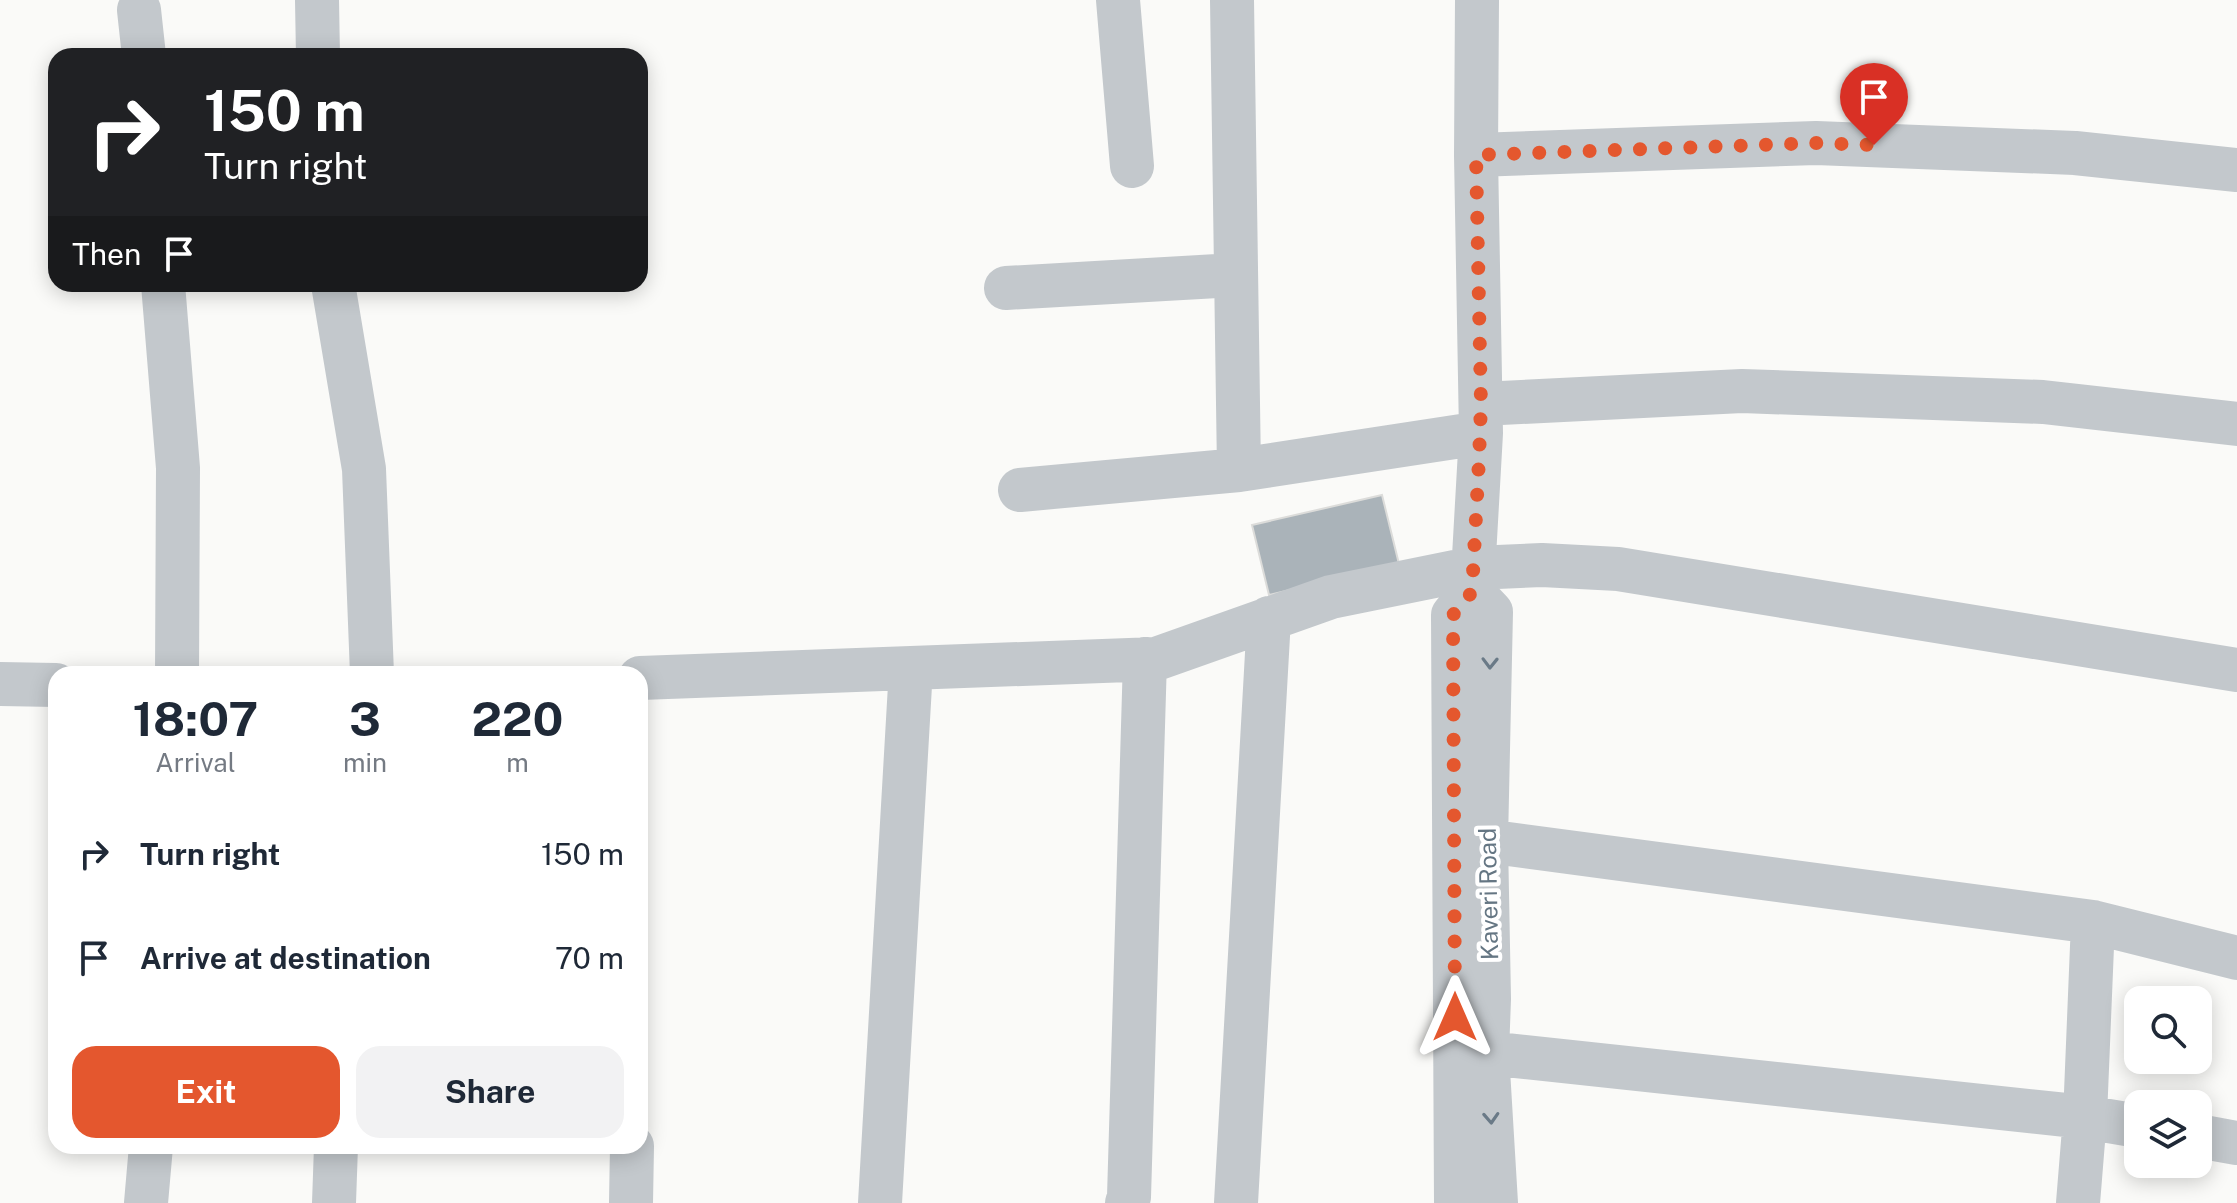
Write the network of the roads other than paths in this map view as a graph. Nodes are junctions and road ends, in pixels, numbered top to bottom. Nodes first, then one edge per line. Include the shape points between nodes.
1 (317, 0) edge
2 (1118, 0) edge
3 (1232, 0) edge
4 (1477, 0) edge
5 (139, 10) dead end
6 (143, 48) edge
7 (318, 48) edge
8 (1476, 155) junction
9 (1132, 166) dead end
10 (2237, 170) edge
11 (1235, 275) junction
12 (1006, 288) dead end
13 (164, 292) edge
14 (334, 292) edge
15 (1481, 418) junction
16 (2237, 424) edge
17 (1239, 470) junction
18 (1020, 490) dead end
19 (1473, 580) junction
20 (1269, 618) junction
21 (1145, 659) junction
22 (177, 666) edge
23 (372, 666) edge
24 (911, 668) junction
25 (2237, 670) edge
26 (648, 678) edge
27 (0, 684) edge
28 (48, 685) edge
29 (1486, 841) junction
30 (2093, 922) junction
31 (2237, 958) edge
32 (1487, 1053) junction
33 (2085, 1117) junction
34 (2124, 1124) edge
35 (2212, 1139) edge
36 (2237, 1143) edge
37 (150, 1154) edge
38 (336, 1154) edge
39 (632, 1154) edge
40 (146, 1203) edge
41 (334, 1203) edge
42 (631, 1203) edge
43 (880, 1203) edge
44 (1127, 1203) edge
45 (1236, 1203) edge
46 (1456, 1203) edge
47 (1496, 1203) edge
48 (2078, 1203) edge

1 - 7 street
2 - 9 street
3 - 11 street
4 - 8 street, Kaveri Road
5 - 6 street
8 - 10 street via 1816,143 2075,153
8 - 15 street, Kaveri Road
11 - 12 street
11 - 17 street
13 - 22 street via 178,468
14 - 23 street via 364,469
15 - 16 street via 1742,391 2043,402
15 - 17 street
15 - 19 street, Kaveri Road
17 - 18 street
19 - 20 street via 1331,597
19 - 25 street via 1542,565 1618,569
19 -> 29 street, Kaveri Road via 1491,612
19 - 46 street, Kaveri Road via 1453,615
20 - 21 street
20 - 45 street
21 - 24 street
21 - 44 street
24 - 26 street
24 - 43 street
27 - 28 street
29 - 30 street
29 - 32 street, Kaveri Road
30 - 31 street
30 - 33 street
32 - 33 street
32 -> 47 street, Kaveri Road
33 - 34 street
33 - 48 street
35 - 36 street
37 - 40 street
38 - 41 street
39 - 42 street

